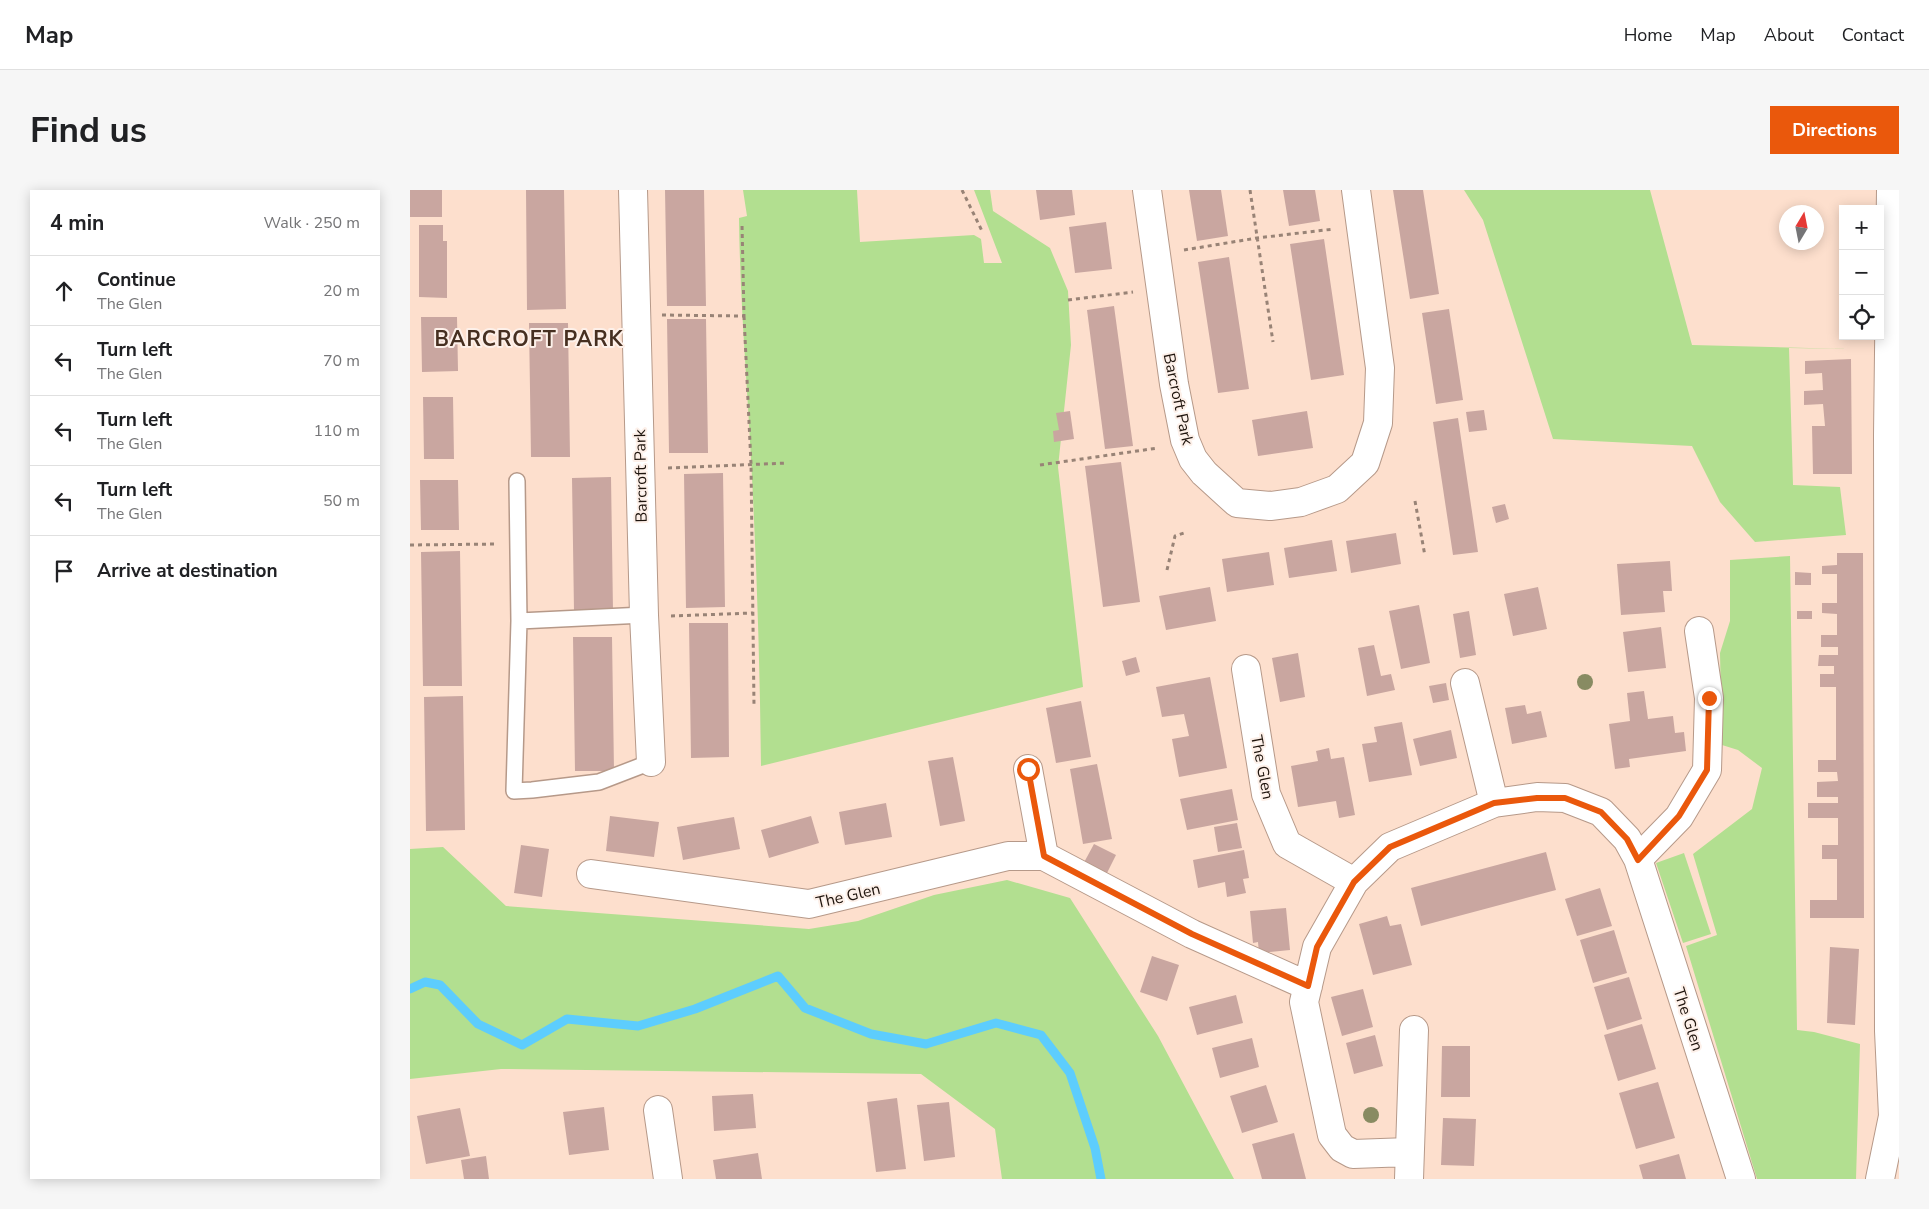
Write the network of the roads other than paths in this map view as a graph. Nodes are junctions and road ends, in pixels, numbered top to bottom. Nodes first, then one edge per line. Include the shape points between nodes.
1 (633, 190) edge
2 (1147, 190) edge
3 (1356, 190) edge
4 (1891, 190) edge
5 (517, 481) dead end
6 (656, 616) junction
7 (519, 621) junction
8 (1699, 631) dead end
9 (1246, 669) dead end
10 (1465, 683) dead end
11 (651, 762) joint
12 (1028, 769) dead end
13 (1494, 803) junction
14 (1044, 856) junction
15 (1638, 860) junction
16 (591, 874) dead end
17 (1354, 882) junction
18 (1894, 971) edge
19 (1308, 986) junction
20 (1414, 1030) dead end
21 (658, 1110) dead end
22 (1896, 1123) edge
23 (1409, 1152) junction
24 (668, 1179) edge
25 (1409, 1179) edge
26 (1741, 1179) edge
27 (1880, 1179) edge

1 - 6 street, Barcroft Park
2 - 3 street, Barcroft Park via 1185,440 1193,459 1204,473 1237,503 1270,506 1301,502 1338,489 1366,463 1378,423 1380,368
4 - 18 street via 1888,435
5 - 7 lane
6 - 7 lane
6 - 11 street, Barcroft Park
7 - 11 lane via 514,791 600,782
8 - 15 street via 1709,698 1707,770 1679,816
9 - 17 street, The Glen via 1266,794 1287,844
10 - 13 street
12 - 14 street
13 - 15 street, The Glen via 1565,798 1601,812 1627,839
13 - 17 street, The Glen via 1390,847
14 - 16 street, The Glen via 1008,856 810,904
14 - 19 street, The Glen via 1192,934
15 - 26 street, The Glen
17 - 19 street, The Glen via 1317,947
18 - 22 street via 1889,1031
19 - 23 street, The Glen via 1304,1002 1332,1134 1342,1148 1353,1154
20 - 23 street
21 - 24 street
22 - 27 street
23 - 25 street

